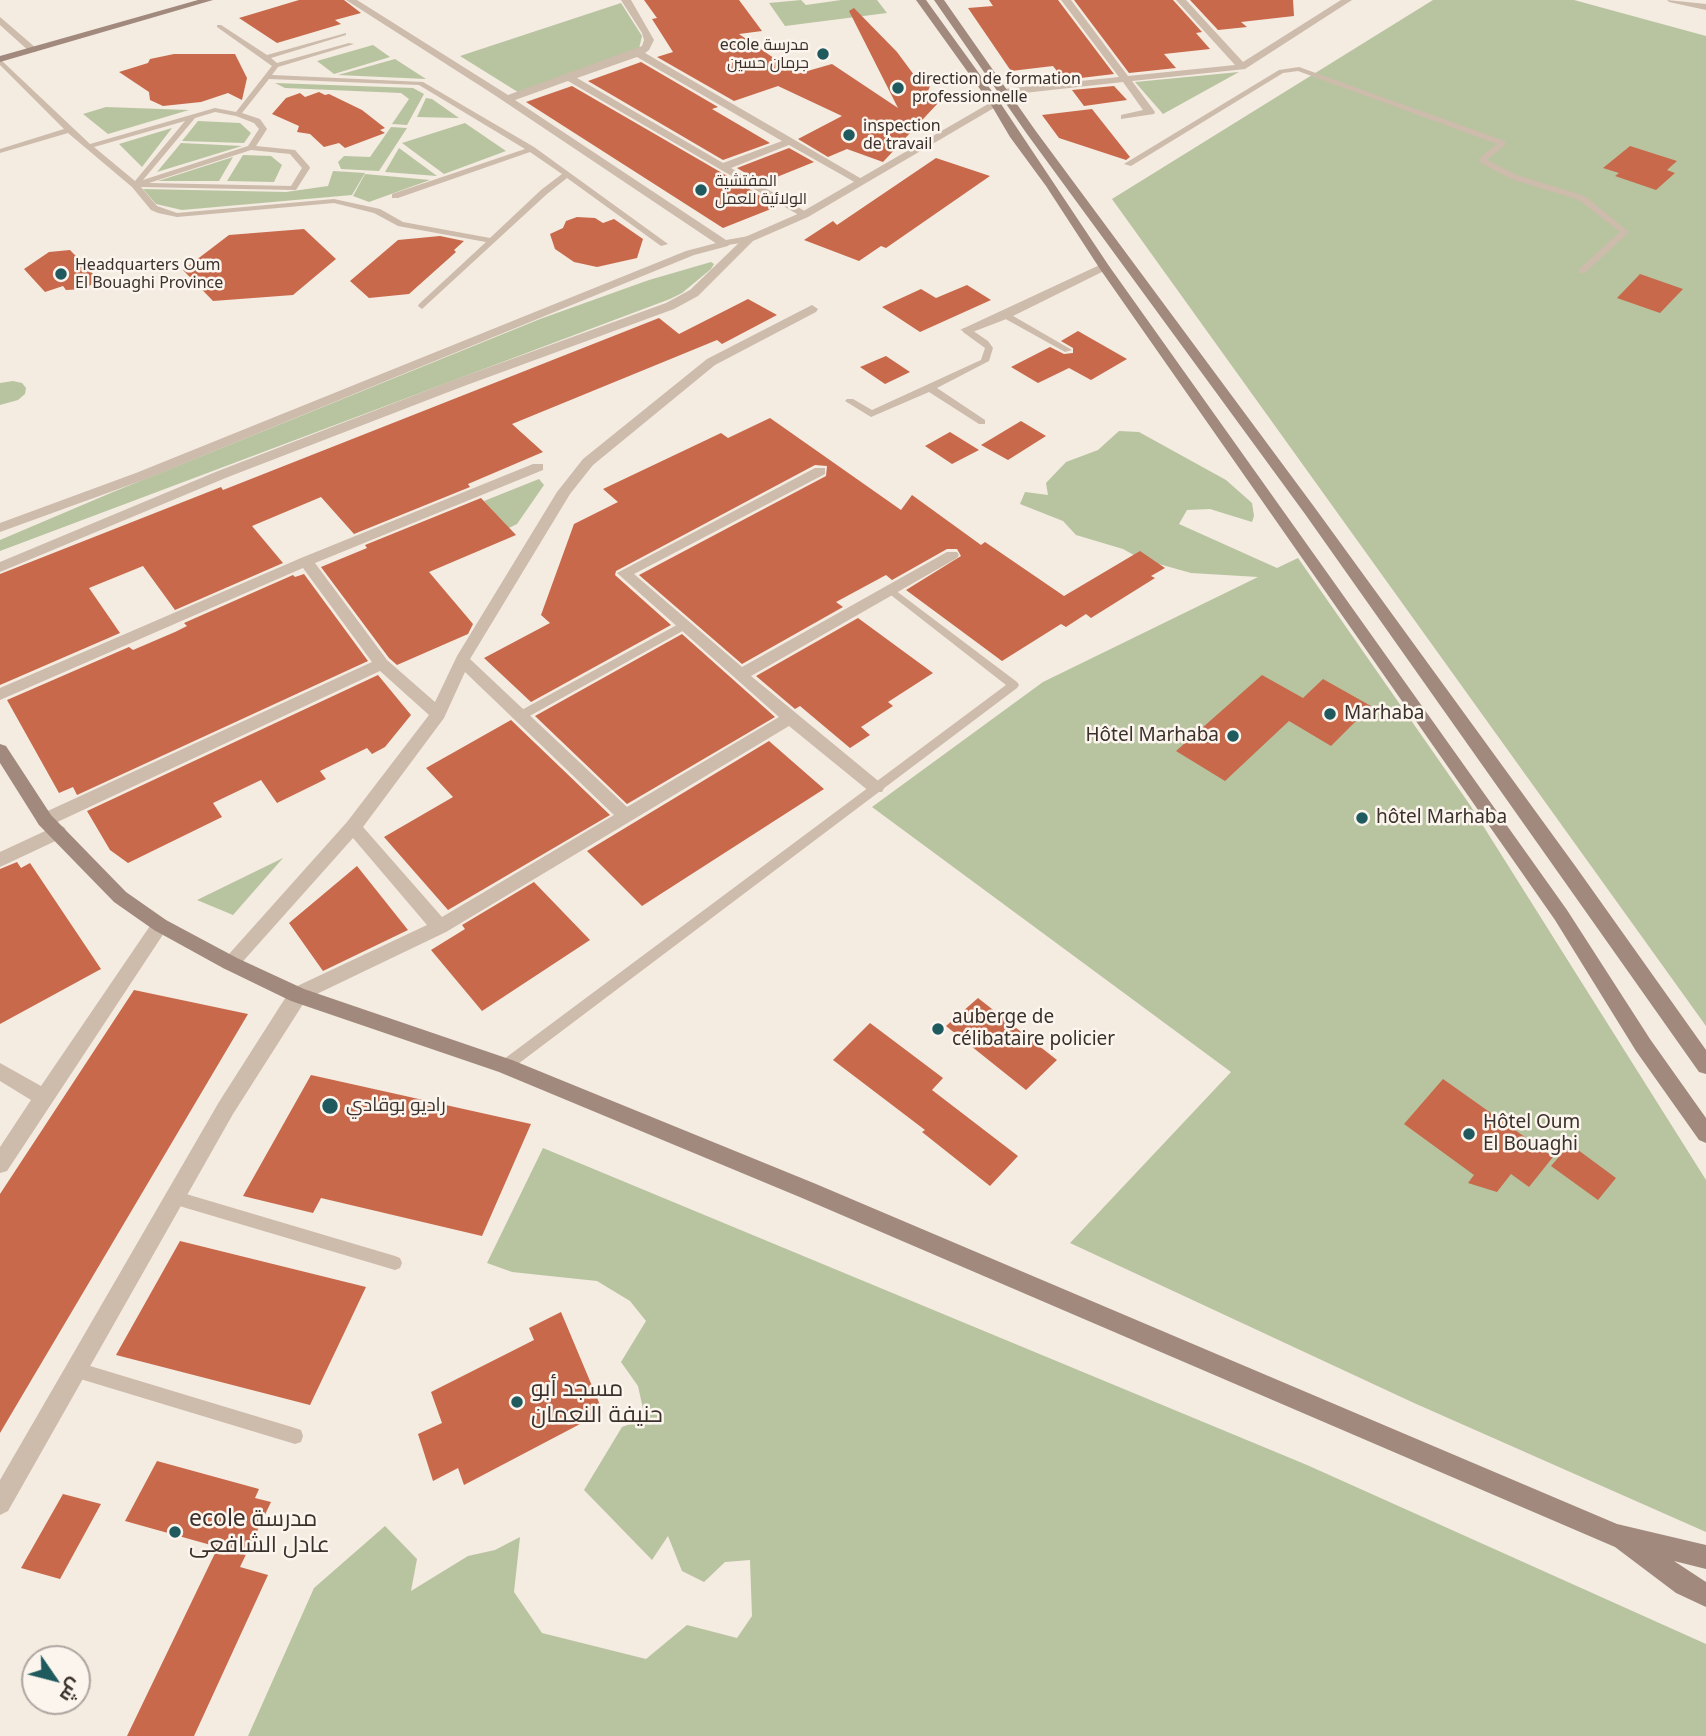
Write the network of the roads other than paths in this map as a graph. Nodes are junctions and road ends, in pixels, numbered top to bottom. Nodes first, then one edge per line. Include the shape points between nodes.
1 (208, 0) edge
2 (351, 0) edge
3 (626, 0) edge
4 (921, 0) edge
5 (939, 0) edge
6 (1066, 0) edge
7 (1181, 0) edge
8 (1344, 0) edge
9 (1672, 0) edge
10 (1706, 7) edge
11 (0, 20) edge
12 (219, 26) dead end
13 (344, 34) dead end
14 (351, 44) dead end
15 (33, 50) junction
16 (638, 53) junction
17 (266, 57) junction
18 (0, 60) edge
19 (276, 66) junction
20 (1242, 67) junction
21 (568, 77) junction
22 (267, 78) junction
23 (1127, 80) junction
24 (999, 98) junction
25 (507, 99) junction
26 (238, 114) junction
27 (193, 116) junction
28 (1125, 117) dead end
29 (69, 130) junction
30 (790, 141) junction
31 (91, 146) junction
32 (251, 148) junction
33 (531, 149) junction
34 (0, 151) edge
35 (1128, 164) dead end
36 (723, 167) junction
37 (567, 174) junction
38 (862, 182) junction
39 (135, 185) junction
40 (395, 196) dead end
41 (804, 215) junction
42 (749, 239) junction
43 (492, 241) junction
44 (664, 244) dead end
45 (724, 244) junction
46 (1104, 267) junction
47 (1582, 271) dead end
48 (422, 306) dead end
49 (812, 309) dead end
50 (1005, 315) junction
51 (966, 330) joint
52 (1068, 349) dead end
53 (930, 388) junction
54 (850, 401) dead end
55 (982, 422) dead end
56 (538, 467) dead end
57 (820, 471) dead end
58 (0, 528) edge
59 (952, 555) dead end
60 (306, 561) junction
61 (0, 567) edge
62 (891, 590) junction
63 (684, 625) junction
64 (462, 660) junction
65 (382, 664) junction
66 (742, 674) junction
67 (0, 694) edge
68 (438, 714) junction
69 (522, 715) junction
70 (790, 718) junction
71 (0, 750) edge
72 (876, 788) junction
73 (627, 817) junction
74 (51, 826) junction
75 (352, 827) junction
76 (0, 860) edge
77 (160, 925) junction
78 (440, 927) junction
79 (230, 963) junction
80 (298, 995) junction
81 (505, 1066) junction
82 (1706, 1066) edge
83 (0, 1070) edge
84 (43, 1097) junction
85 (1706, 1135) edge
86 (0, 1164) edge
87 (176, 1198) junction
88 (395, 1263) dead end
89 (77, 1370) junction
90 (295, 1436) dead end
91 (0, 1503) edge
92 (1617, 1536) junction
93 (1706, 1557) edge
94 (1706, 1595) edge

1 - 15 main road
2 - 25 street
3 - 16 street via 649,40
4 - 24 main road
5 - 24 main road
6 - 23 street
7 - 20 street
8 - 20 street
9 - 10 street
11 - 15 street
12 - 17 lane
13 - 17 lane
14 - 19 lane
15 - 18 main road
16 - 21 street
16 - 30 street
17 - 19 lane
18 - 29 lane
19 - 22 lane
20 - 23 street
21 - 25 street
21 - 36 street
22 - 26 lane
22 - 33 lane via 421,83
23 - 24 street
23 - 28 street via 1150,112
24 - 38 street
24 - 46 main road
24 - 82 main road via 1351,567
25 - 45 street
26 - 27 lane via 215,110
26 - 32 lane via 257,121 263,129
27 - 31 lane
27 - 39 lane
29 - 31 lane
29 - 34 lane
30 - 36 street
30 - 38 street
31 - 39 lane
32 - 39 lane
32 - 39 lane via 292,152 306,168 293,188
33 - 37 lane
33 - 40 lane
35 - 47 lane via 1281,71 1298,69 1503,143 1482,160 1514,177 1583,198 1625,232
36 - 41 street
37 - 43 lane
37 - 44 lane
38 - 41 street
39 - 43 lane via 154,208 177,215 334,201 377,211 401,224
41 - 42 street
42 - 45 street
42 - 61 street via 694,293 670,306 223,474
43 - 48 lane
45 - 58 street via 690,253 141,476
46 - 50 street
46 - 85 main road via 1560,915
49 - 64 street via 712,362 589,462 564,492
50 - 51 street
50 - 52 lane
51 - 53 lane via 989,348 985,361
53 - 54 lane via 872,414
53 - 55 lane
56 - 60 street
57 - 63 street via 624,573
59 - 62 street
60 - 65 street
60 - 67 street
62 - 66 street
62 - 72 lane via 1013,685
63 - 66 street
63 - 69 lane
64 - 68 street
64 - 69 street
65 - 68 street
65 - 74 street
66 - 70 street
68 - 75 street
69 - 73 street
70 - 72 street
70 - 73 street
71 - 74 main road
72 - 81 lane
73 - 78 street
74 - 76 street
74 - 77 main road via 120,897
75 - 78 street
75 - 79 street
77 - 79 main road
77 - 84 street
78 - 80 street
79 - 80 main road
80 - 81 main road
80 - 87 street via 226,1108
81 - 92 main road via 822,1196
83 - 84 street
84 - 86 street
87 - 88 lane
87 - 89 street
89 - 90 lane
89 - 91 street
92 - 93 main road
92 - 94 main road

